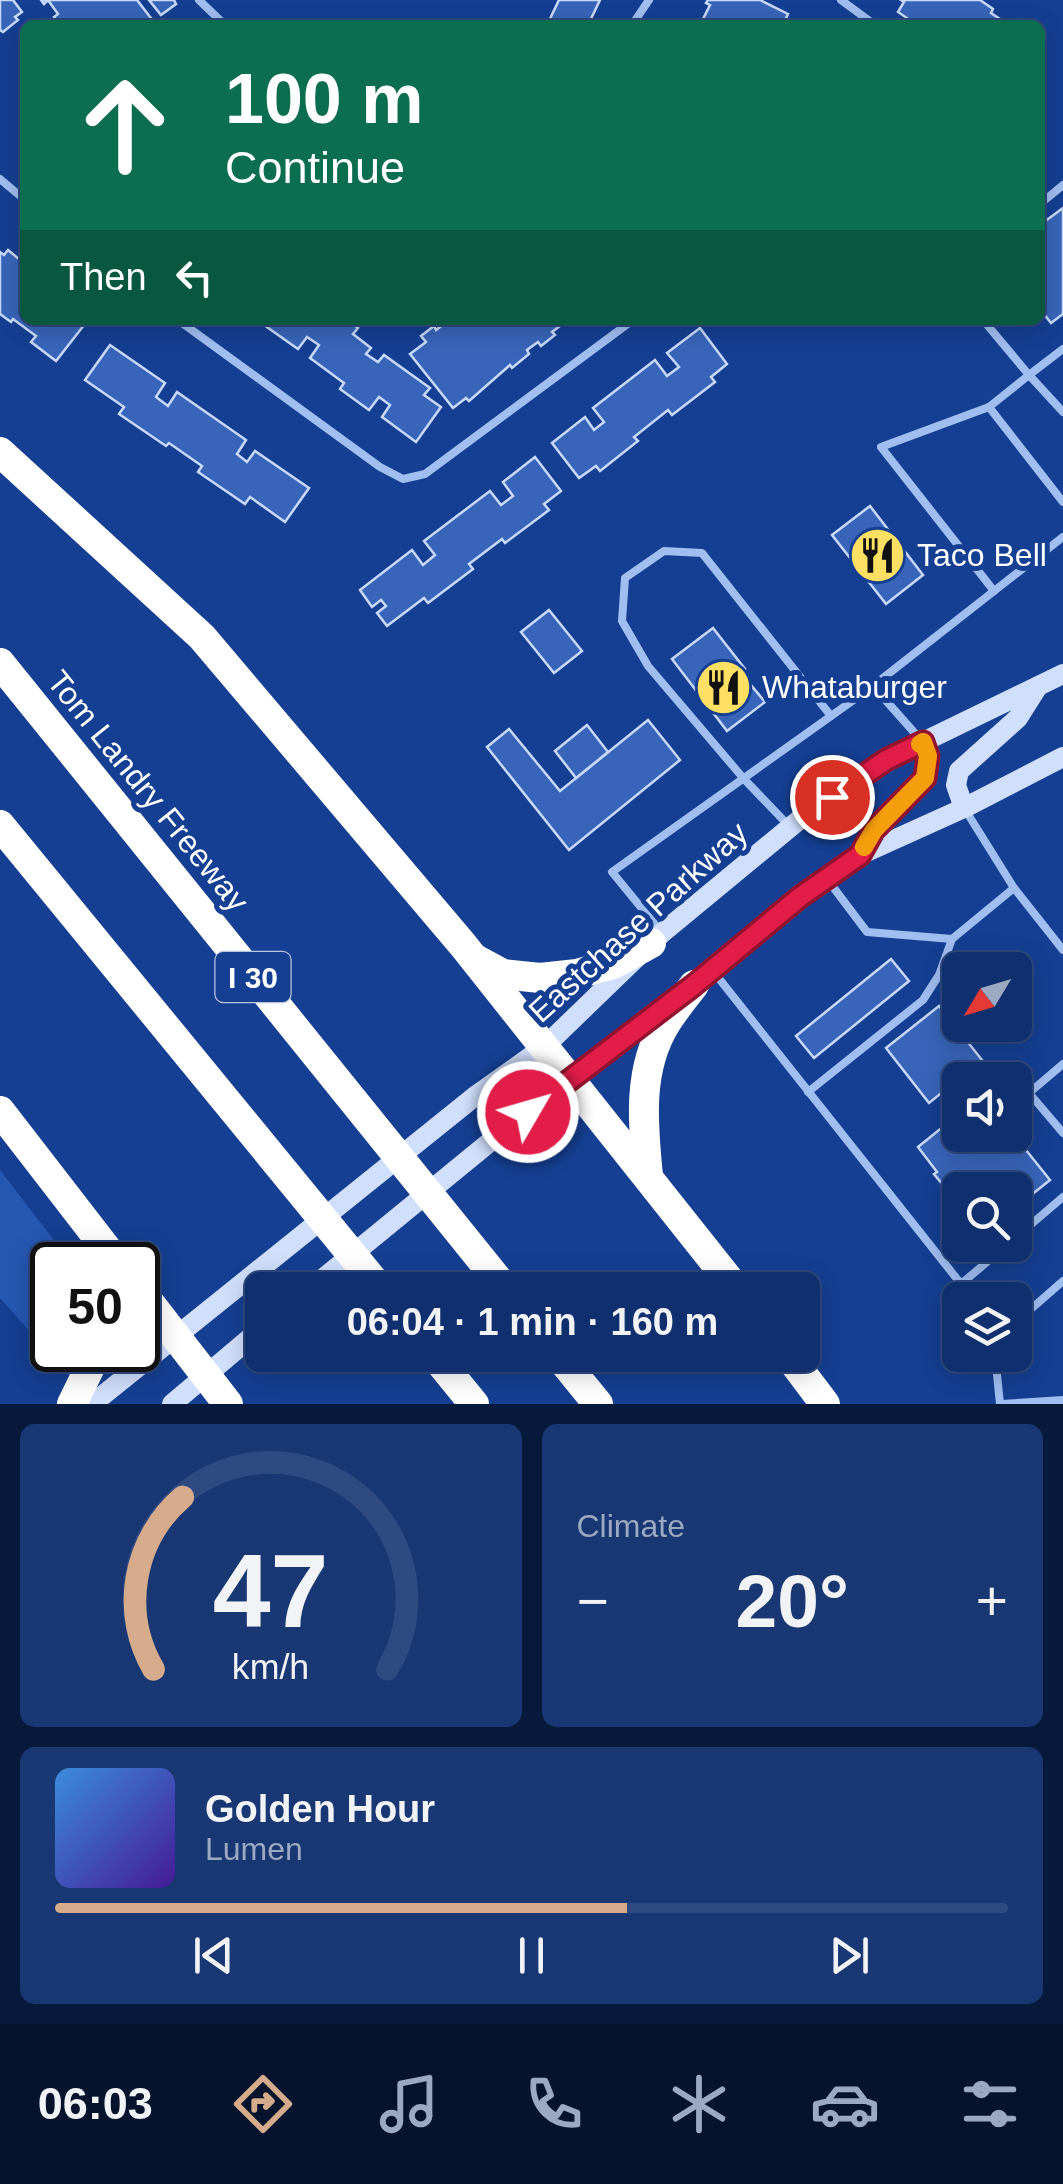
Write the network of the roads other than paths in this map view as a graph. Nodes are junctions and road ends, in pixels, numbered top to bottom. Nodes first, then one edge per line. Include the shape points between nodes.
1 (198, 0) edge
2 (841, 0) edge
3 (220, 20) edge
4 (868, 20) edge
5 (0, 179) edge
6 (20, 196) edge
7 (185, 325) edge
8 (625, 325) edge
9 (987, 325) edge
10 (1063, 349) edge
11 (1029, 375) junction
12 (989, 407) junction
13 (1063, 412) edge
14 (0, 452) edge
15 (1063, 502) edge
16 (1063, 537) edge
17 (994, 592) junction
18 (0, 663) edge
19 (1063, 674) edge
20 (873, 686) junction
21 (1038, 686) junction
22 (831, 716) junction
23 (923, 742) junction
24 (1063, 757) edge
25 (744, 780) junction
26 (964, 808) junction
27 (0, 825) edge
28 (790, 827) junction
29 (860, 855) junction
30 (826, 878) junction
31 (1014, 888) junction
32 (656, 938) junction
33 (952, 939) junction
34 (1063, 950) edge
35 (471, 956) junction
36 (703, 978) junction
37 (544, 1047) junction
38 (1063, 1064) edge
39 (570, 1080) junction
40 (808, 1092) junction
41 (0, 1111) edge
42 (1063, 1134) edge
43 (648, 1176) junction
44 (1063, 1198) edge
45 (1032, 1224) edge
46 (97, 1242) edge
47 (942, 1261) edge
48 (943, 1262) edge
49 (987, 1262) edge
50 (331, 1272) edge
51 (366, 1272) edge
52 (491, 1272) edge
53 (724, 1272) edge
54 (1063, 1282) edge
55 (1032, 1308) edge
56 (160, 1317) edge
57 (175, 1336) junction
58 (245, 1342) edge
59 (88, 1372) edge
60 (448, 1372) edge
61 (572, 1372) edge
62 (801, 1372) edge
63 (997, 1372) edge
64 (205, 1374) junction
65 (1063, 1400) edge
66 (72, 1404) edge
67 (92, 1404) edge
68 (172, 1404) edge
69 (228, 1404) edge
70 (474, 1404) edge
71 (598, 1404) edge
72 (825, 1404) edge
73 (1000, 1404) edge

1 - 3 lane
2 - 4 lane
5 - 6 lane
7 - 8 lane via 403,479 426,474
9 - 11 lane
10 - 11 lane
11 - 12 lane
11 - 13 lane
12 - 15 lane
12 - 17 lane via 882,447
14 - 35 highway via 202,637
16 - 17 lane
17 - 20 lane
18 - 52 highway, Tom Landry Freeway / I 30
19 - 21 main road, Eastchase Parkway
20 - 22 lane
20 - 23 lane
21 - 23 main road, Eastchase Parkway
21 - 26 main road via 1018,718 959,772
22 - 25 lane
22 - 25 lane via 702,553 664,551 625,578 622,621 648,666
23 - 28 main road, Eastchase Parkway
23 - 29 main road via 925,778 874,830
24 - 26 main road
25 - 28 lane
25 - 32 lane via 612,872
26 - 29 main road
26 - 31 lane
27 - 51 highway
28 - 32 main road, Eastchase Parkway
29 - 30 main road
30 - 33 lane via 867,932
30 - 36 main road
31 - 33 lane
31 - 34 lane
32 - 35 highway via 613,964 540,978 503,974
32 - 37 main road, Eastchase Parkway
33 - 40 lane via 923,1000
35 - 37 highway
36 - 39 main road
36 - 40 lane
36 - 43 highway via 664,1025 646,1073
37 - 39 highway
37 - 57 main road, Eastchase Parkway
38 - 42 lane via 1029,1093
39 - 43 highway
39 - 50 main road
40 - 47 lane
41 - 46 highway
43 - 53 highway
44 - 45 lane
48 - 49 lane via 960,1284
54 - 55 lane
56 - 57 highway
57 - 64 highway
57 - 67 main road, Eastchase Parkway
58 - 64 main road
59 - 66 highway
60 - 70 highway
61 - 71 highway
62 - 72 highway
63 - 73 lane
64 - 68 main road
64 - 69 highway
65 - 73 lane

